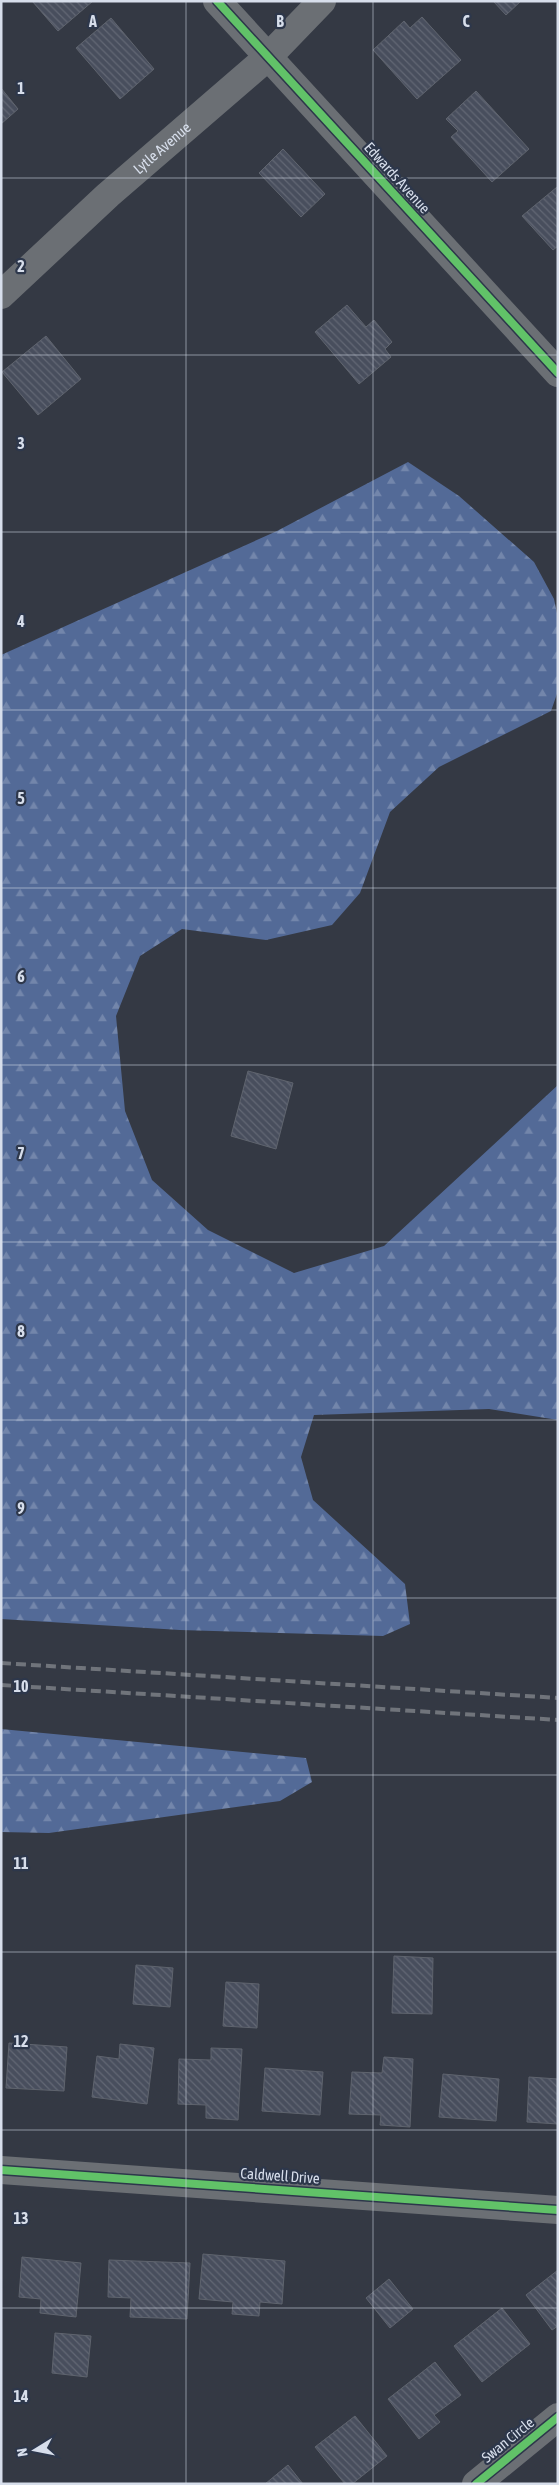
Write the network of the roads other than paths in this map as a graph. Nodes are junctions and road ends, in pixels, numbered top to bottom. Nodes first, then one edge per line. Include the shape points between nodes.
1 (217, 1) edge
2 (322, 1) edge
3 (268, 57) junction
4 (1, 295) edge
5 (558, 373) edge
6 (1, 2170) edge
7 (558, 2210) edge
8 (558, 2417) edge
9 (476, 2484) edge

1 - 3 street, Edwards Avenue
2 - 3 street, Lytle Avenue
3 - 4 street, Lytle Avenue via 108,195
3 - 5 street, Edwards Avenue
6 - 7 street, Caldwell Drive
8 - 9 street, Swan Circle

